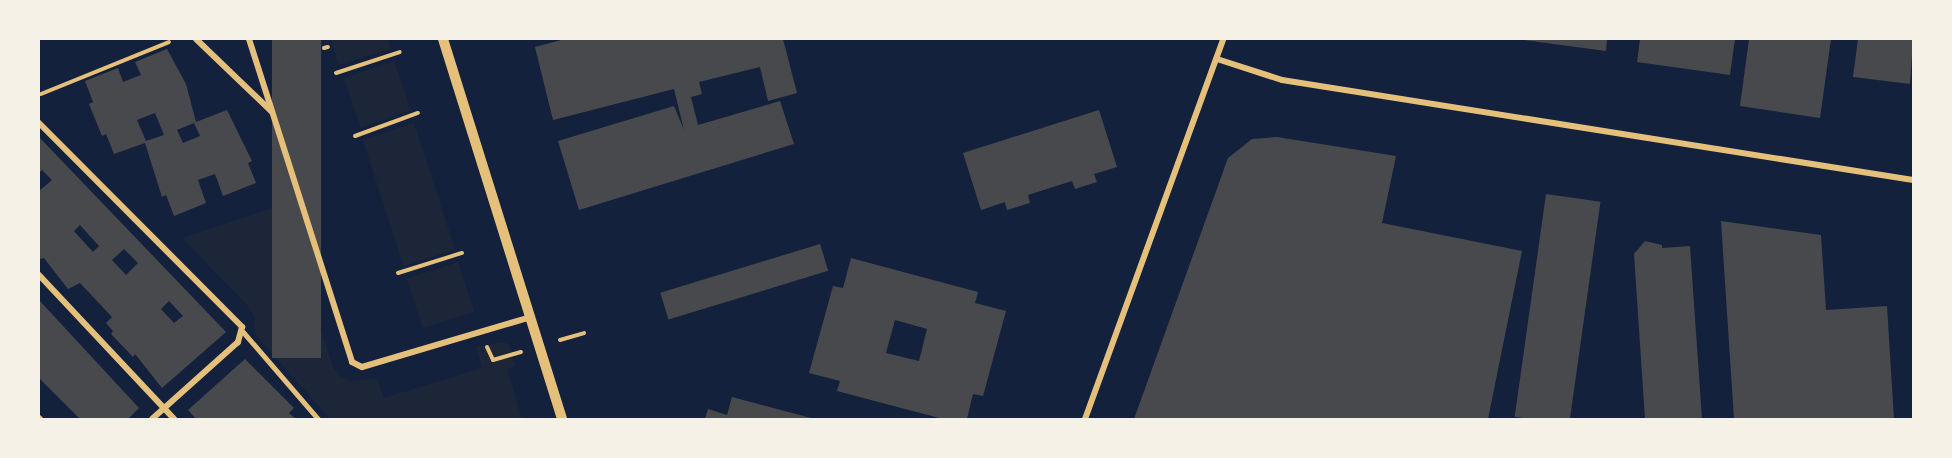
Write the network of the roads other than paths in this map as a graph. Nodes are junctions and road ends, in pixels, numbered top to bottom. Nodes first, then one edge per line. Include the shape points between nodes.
1 (196, 39) edge
2 (249, 39) edge
3 (443, 39) edge
4 (1223, 39) edge
5 (1217, 58) junction
6 (272, 112) junction
7 (39, 123) edge
8 (1913, 180) edge
9 (39, 275) edge
10 (531, 317) junction
11 (243, 332) junction
12 (164, 408) junction
13 (152, 419) edge
14 (174, 419) edge
15 (318, 419) edge
16 (562, 419) edge
17 (1084, 419) edge

1 - 6 street
2 - 6 street
3 - 10 street
4 - 5 street
5 - 8 street via 1282,80
5 - 17 street
6 - 10 street via 352,362 362,367
7 - 11 street via 236,319
9 - 12 street
10 - 16 street
11 - 12 street via 238,342
11 - 15 street
12 - 13 street
12 - 14 street

